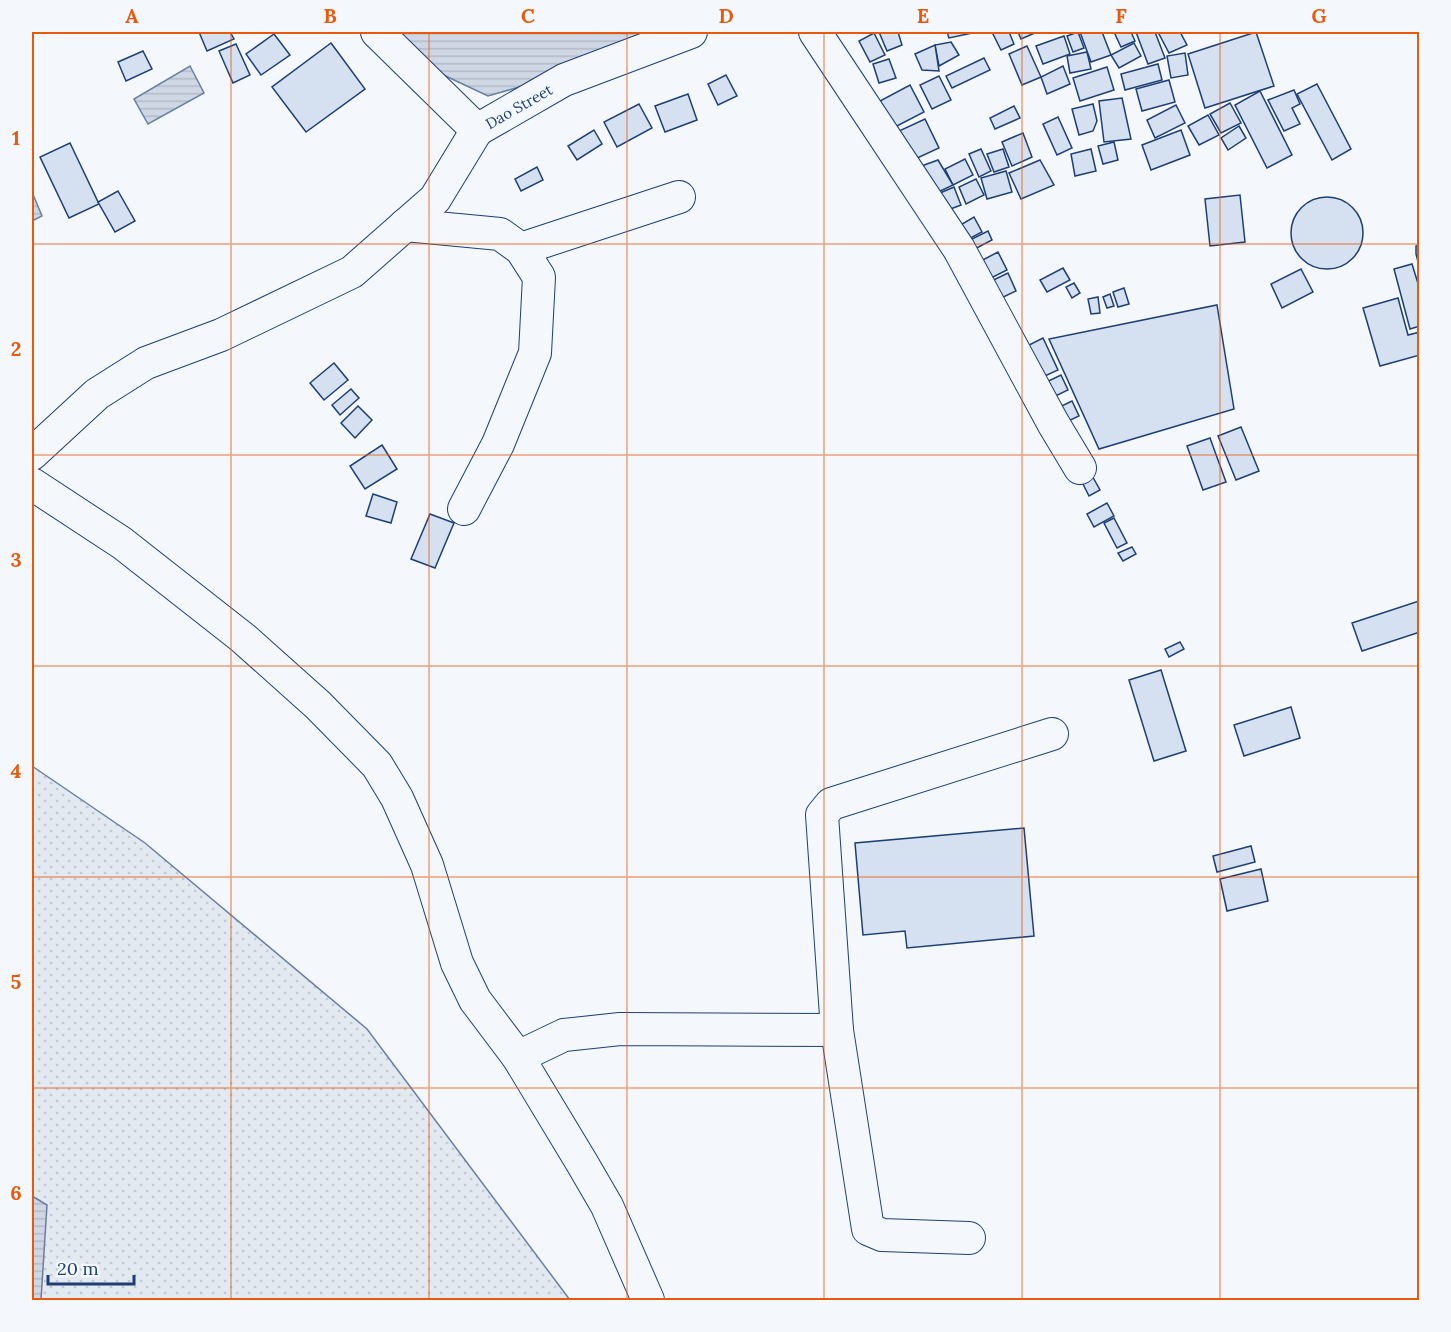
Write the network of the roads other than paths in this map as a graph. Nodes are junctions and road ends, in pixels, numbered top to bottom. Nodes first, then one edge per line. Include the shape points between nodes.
1 (376, 32) edge
2 (691, 32) edge
3 (815, 32) edge
4 (477, 130) junction
5 (680, 197) dead end
6 (405, 225) junction
7 (521, 249) junction
8 (32, 454) edge
9 (1080, 468) dead end
10 (32, 484) edge
11 (464, 509) dead end
12 (1052, 734) dead end
13 (837, 1030) junction
14 (518, 1057) junction
15 (969, 1238) dead end
16 (648, 1300) edge

1 - 4 street, Dao Street
2 - 4 street, Dao Street via 564,80
3 - 9 street via 958,249
4 - 6 street via 435,199
5 - 7 street
6 - 7 street via 500,234
6 - 8 street via 352,272 221,335 146,363 97,394
7 - 11 street via 539,276 535,353 498,444
10 - 14 street via 122,543 243,638 377,765 397,798 427,865 457,963 475,1000
12 - 13 street via 831,804 822,815
13 - 14 street via 620,1029 564,1035
13 - 15 street via 868,1228 882,1235
14 - 16 street via 607,1206

